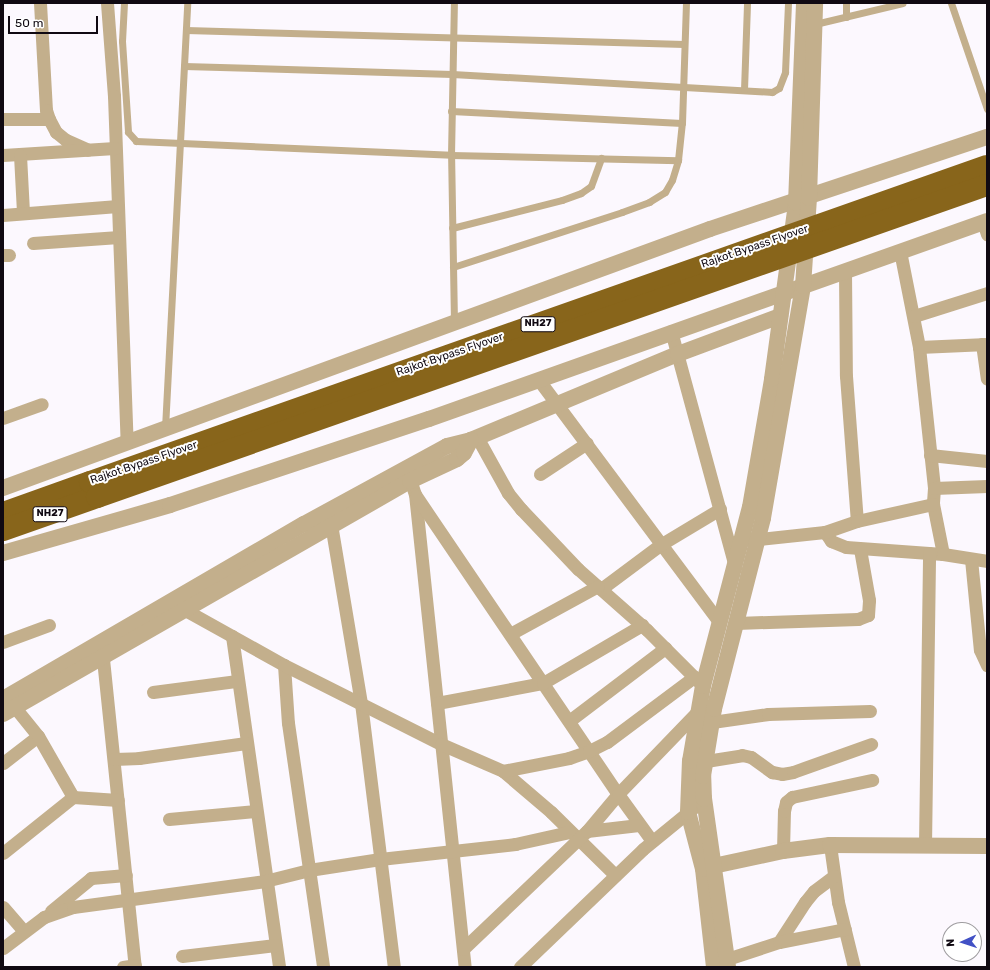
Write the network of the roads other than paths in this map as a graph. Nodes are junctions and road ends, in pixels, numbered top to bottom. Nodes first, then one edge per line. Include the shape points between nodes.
1 (40, 3) edge
2 (107, 3) edge
3 (124, 3) edge
4 (187, 3) edge
5 (454, 3) edge
6 (686, 3) edge
7 (748, 3) edge
8 (788, 3) edge
9 (804, 3) edge
10 (815, 3) edge
11 (846, 3) edge
12 (903, 3) edge
13 (951, 3) edge
14 (887, 5) edge
15 (846, 17) junction
16 (815, 24) junction
17 (186, 30) junction
18 (453, 36) junction
19 (684, 44) junction
20 (184, 66) junction
21 (452, 74) junction
22 (683, 85) junction
23 (744, 90) junction
24 (987, 109) edge
25 (451, 111) junction
26 (3, 119) edge
27 (49, 119) junction
28 (682, 123) junction
29 (987, 137) edge
30 (182, 143) junction
31 (115, 148) junction
32 (88, 150) junction
33 (20, 155) junction
34 (451, 155) junction
35 (3, 156) edge
36 (602, 158) junction
37 (678, 160) junction
38 (987, 166) edge
39 (987, 185) edge
40 (802, 200) junction
41 (118, 206) junction
42 (23, 213) junction
43 (3, 215) edge
44 (986, 226) edge
45 (452, 228) junction
46 (119, 237) junction
47 (33, 243) dead end
48 (900, 251) junction
49 (453, 267) junction
50 (845, 271) junction
51 (803, 286) junction
52 (783, 292) junction
53 (987, 293) edge
54 (780, 316) junction
55 (914, 316) junction
56 (454, 323) junction
57 (671, 332) junction
58 (985, 344) edge
59 (919, 347) junction
60 (678, 354) junction
61 (538, 379) junction
62 (987, 379) edge
63 (559, 403) junction
64 (42, 404) dead end
65 (3, 418) edge
66 (165, 428) junction
67 (474, 439) junction
68 (127, 443) junction
69 (587, 443) junction
70 (930, 455) junction
71 (987, 461) edge
72 (540, 474) dead end
73 (410, 481) junction
74 (987, 486) edge
75 (3, 488) edge
76 (934, 488) junction
77 (93, 490) junction
78 (933, 504) junction
79 (720, 509) junction
80 (3, 513) edge
81 (331, 519) junction
82 (857, 521) junction
83 (3, 530) edge
84 (825, 532) junction
85 (758, 539) junction
86 (741, 542) junction
87 (660, 545) junction
88 (860, 549) junction
89 (3, 553) edge
90 (929, 553) junction
91 (943, 554) junction
92 (971, 559) junction
93 (987, 561) edge
94 (735, 569) junction
95 (599, 587) junction
96 (172, 602) junction
97 (981, 602) edge
98 (186, 610) junction
99 (720, 623) junction
100 (736, 624) junction
101 (49, 625) dead end
102 (642, 625) junction
103 (510, 634) junction
104 (232, 636) junction
105 (3, 642) edge
106 (665, 648) junction
107 (100, 653) junction
108 (284, 665) junction
109 (987, 666) edge
110 (237, 681) junction
111 (699, 682) junction
112 (543, 683) junction
113 (153, 692) dead end
114 (361, 703) junction
115 (437, 703) junction
116 (7, 707) edge
117 (698, 711) junction
118 (870, 711) dead end
119 (569, 721) junction
120 (712, 722) junction
121 (38, 736) junction
122 (246, 742) junction
123 (441, 744) junction
124 (871, 744) dead end
125 (589, 751) junction
126 (114, 759) junction
127 (706, 761) junction
128 (3, 763) edge
129 (503, 771) junction
130 (872, 780) dead end
131 (618, 794) junction
132 (73, 797) junction
133 (704, 799) junction
134 (118, 800) junction
135 (256, 811) junction
136 (688, 812) junction
137 (168, 819) dead end
138 (639, 825) junction
139 (587, 831) junction
140 (573, 836) junction
141 (652, 841) junction
142 (830, 845) junction
143 (925, 846) junction
144 (987, 846) edge
145 (783, 851) junction
146 (452, 852) junction
147 (3, 853) edge
148 (380, 859) junction
149 (708, 868) junction
150 (309, 870) junction
151 (126, 875) junction
152 (615, 876) junction
153 (834, 876) junction
154 (265, 881) junction
155 (128, 899) junction
156 (5, 912) edge
157 (44, 917) junction
158 (845, 929) junction
159 (24, 931) junction
160 (779, 942) junction
161 (275, 945) junction
162 (3, 948) edge
163 (463, 949) junction
164 (182, 956) dead end
165 (723, 964) edge
166 (131, 966) edge
167 (279, 967) edge
168 (323, 967) edge
169 (394, 967) edge
170 (464, 967) edge
171 (520, 967) edge
172 (854, 967) edge

1 - 27 street via 46,110
2 - 31 street
3 - 30 lane via 122,41 128,132 136,141
4 - 17 lane
5 - 18 lane
6 - 19 lane
7 - 23 lane
8 - 23 lane via 785,72 782,83 772,92
9 - 40 street
10 - 16 street
11 - 15 lane
12 - 14 lane
13 - 24 lane
14 - 15 lane
15 - 16 lane
16 - 40 street
17 - 18 lane
17 - 20 lane
18 - 19 lane
18 - 21 lane
19 - 22 lane
20 - 21 lane
20 - 30 lane
21 - 22 lane
21 - 25 lane
22 - 23 lane
22 - 28 lane
25 - 28 lane
25 - 34 lane
26 - 27 street
27 - 32 street via 56,132 66,140
28 - 37 lane
29 - 40 street
30 - 34 lane
30 - 66 lane
31 - 32 street
31 - 41 street
32 - 33 street
33 - 35 street
33 - 42 street
34 - 36 lane
34 - 45 lane
36 - 37 lane
36 - 45 lane via 591,186 581,193
37 - 49 lane via 665,192 649,202
38 - 77 highway, Rajkot Bypass Flyover / NH27, bridge
39 - 77 highway, Rajkot Bypass Flyover / NH27, bridge
40 - 51 street
40 - 52 street
40 - 56 street via 710,229
41 - 42 street
41 - 46 street
42 - 43 street
44 - 48 street
45 - 49 lane
46 - 47 street
46 - 68 street
48 - 50 street
48 - 55 street
49 - 56 lane
50 - 51 street
50 - 82 street via 846,376
51 - 52 street
51 - 85 street
52 - 54 street
52 - 57 street
53 - 55 street
54 - 60 street
54 - 86 street via 772,379
55 - 59 street
56 - 66 street
57 - 60 street
57 - 61 street
58 - 59 street
58 - 62 street
59 - 70 street
60 - 63 street
60 - 79 street
61 - 63 street
61 - 89 street via 170,505
63 - 67 street
63 - 69 street
64 - 65 street
66 - 68 street
67 - 73 street via 461,456
67 - 95 street via 521,509
68 - 75 street
69 - 72 street
69 - 87 street
70 - 71 street
70 - 76 street
73 - 81 street
73 - 103 street
73 - 115 street
74 - 76 street
76 - 78 street
77 - 80 highway, Rajkot Bypass Flyover / NH27
77 - 83 highway, Rajkot Bypass Flyover / NH27
78 - 82 street
78 - 91 street
79 - 87 street
79 - 94 street
81 - 96 street
81 - 98 street
81 - 114 street
82 - 84 street
84 - 85 street
84 - 88 street via 839,545
85 - 86 street
85 - 100 street
86 - 94 street
87 - 95 street
87 - 99 street
88 - 90 street
88 - 100 street via 869,600 868,615 858,619
90 - 91 street
90 - 143 street
91 - 92 street
92 - 93 street
92 - 97 street
94 - 99 street
95 - 102 street
95 - 103 street
96 - 98 street
96 - 107 street
97 - 109 street via 980,650
98 - 104 street
98 - 107 street
99 - 111 street
100 - 120 street
101 - 105 street
102 - 106 street
102 - 112 street
103 - 112 street
104 - 108 street
104 - 110 street
106 - 111 street
106 - 119 street
107 - 116 street
107 - 126 street
108 - 114 street
108 - 150 street via 288,723
110 - 113 street
110 - 122 street
111 - 117 street
111 - 125 street
112 - 115 street
112 - 119 street
114 - 123 street
114 - 148 street
115 - 123 street
116 - 121 street
117 - 131 street
117 - 136 street via 690,761
118 - 120 street via 768,714
119 - 125 street
120 - 127 street
121 - 128 street
121 - 132 street
122 - 126 street via 138,758
122 - 135 street
123 - 129 street
123 - 146 street
124 - 127 street via 782,774 772,772 751,757 742,755
125 - 129 street via 569,758
125 - 131 street
126 - 134 street
127 - 133 street
129 - 140 street via 551,812
130 - 145 street via 792,797 786,802 784,811
131 - 138 street
131 - 139 street
132 - 134 street
132 - 147 street
133 - 136 street
133 - 149 street
134 - 151 street
135 - 137 street
135 - 154 street
136 - 141 street
136 - 149 street
138 - 139 street
138 - 141 street
139 - 140 street
140 - 146 street
140 - 152 street
140 - 163 street
141 - 152 street
142 - 143 street
142 - 145 street
142 - 153 street
143 - 144 street
145 - 149 street
146 - 148 street
146 - 163 street
148 - 150 street
148 - 169 street
149 - 165 street
150 - 154 street
150 - 168 street
151 - 155 street
151 - 157 street via 91,878
152 - 171 street
153 - 158 street
153 - 160 street via 814,890 804,902
154 - 155 street
154 - 161 street
155 - 157 street via 73,907
155 - 166 street
156 - 159 street
157 - 159 street
158 - 160 street
158 - 172 street
159 - 162 street
160 - 165 street
161 - 164 street
161 - 167 street
163 - 170 street

